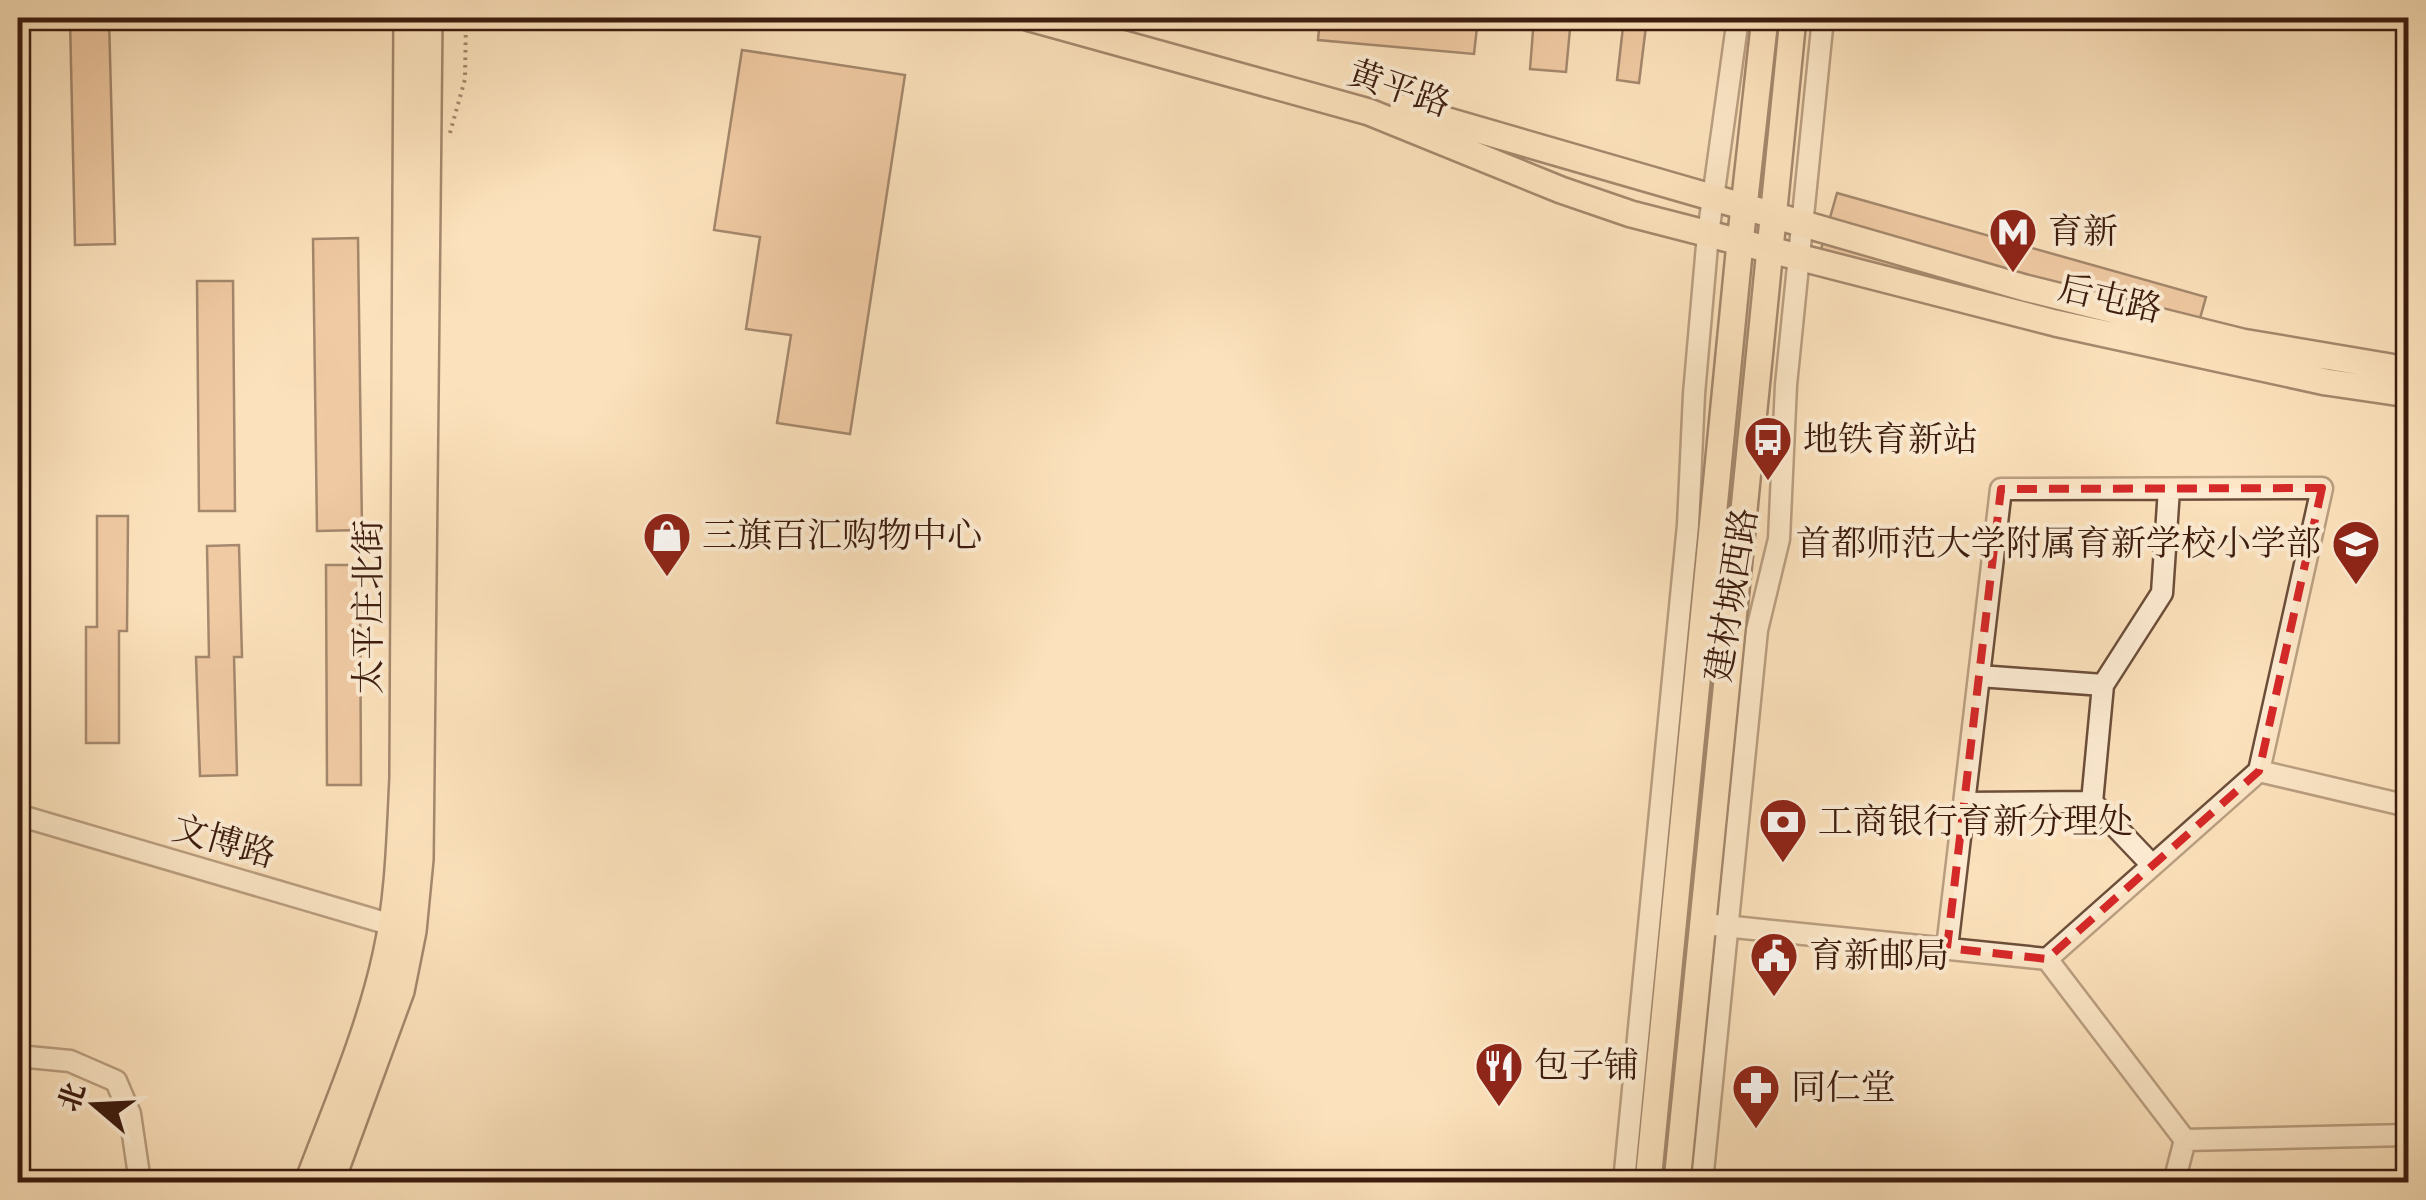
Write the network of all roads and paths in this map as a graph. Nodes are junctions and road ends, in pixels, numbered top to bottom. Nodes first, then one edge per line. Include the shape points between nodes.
1 (407, 18) edge
2 (429, 18) edge
3 (1030, 18) edge
4 (1088, 18) edge
5 (1738, 18) edge
6 (1765, 18) edge
7 (1793, 18) edge
8 (1824, 18) edge
9 (1712, 198) junction
10 (1744, 207) junction
11 (1772, 215) junction
12 (1803, 224) junction
13 (1708, 234) junction
14 (1740, 243) junction
15 (1769, 250) junction
16 (1799, 258) junction
17 (2408, 370) edge
18 (2408, 394) edge
19 (2170, 489) junction
20 (1979, 676) junction
21 (2104, 685) junction
22 (2259, 770) junction
23 (2092, 802) junction
24 (1964, 803) junction
25 (2408, 806) edge
26 (18, 816) edge
27 (2152, 865) junction
28 (1715, 925) junction
29 (402, 928) junction
30 (1947, 948) junction
31 (2048, 958) junction
32 (18, 1056) edge
33 (2408, 1135) edge
34 (2185, 1140) junction
35 (140, 1182) edge
36 (308, 1182) edge
37 (332, 1182) edge
38 (1624, 1182) edge
39 (1648, 1182) edge
40 (1677, 1182) edge
41 (1702, 1182) edge
42 (2174, 1182) edge

1 - 29 main road, 太平庄北街
2 - 29 main road, 太平庄北街 via 420,859
3 - 13 main road, 黄平路 via 1368,112 1594,202
4 - 9 main road, 黄平路
5 - 9 street, 建材城西路
6 - 10 main road, 建材城西路
7 - 11 main road, 建材城西路
8 - 12 street, 建材城西路
9 - 10 main road, 黄平路
9 - 13 street, 建材城西路
10 - 11 main road, 黄平路
10 - 14 main road, 建材城西路
11 - 12 main road, 后屯路
11 - 15 main road, 建材城西路
12 - 16 street, 建材城西路
12 - 17 main road, 后屯路 via 2242,342
13 - 14 main road, 黄平路
13 - 38 street, 建材城西路 via 1688,525
14 - 15 main road, 后屯路
14 - 39 main road, 建材城西路
15 - 16 main road, 后屯路
15 - 28 main road, 建材城西路
16 - 18 main road, 后屯路 via 2204,357
16 - 28 street, 建材城西路 via 1779,539 1757,630
19 - 20 street via 2001,489
19 - 21 street via 2162,593
19 - 22 street via 2322,488
20 - 21 street
20 - 24 street
21 - 23 street
22 - 25 street
22 - 27 street
23 - 24 street
23 - 27 street
24 - 30 street
26 - 29 street, 文博路
27 - 31 street
28 - 30 street
28 - 40 main road, 建材城西路
28 - 41 street, 建材城西路
29 - 36 main road, 太平庄北街
29 - 37 main road, 太平庄北街 via 396,1003
30 - 31 street
31 - 34 street
32 - 35 street via 70,1061 116,1081 130,1114
33 - 34 street
34 - 42 street

